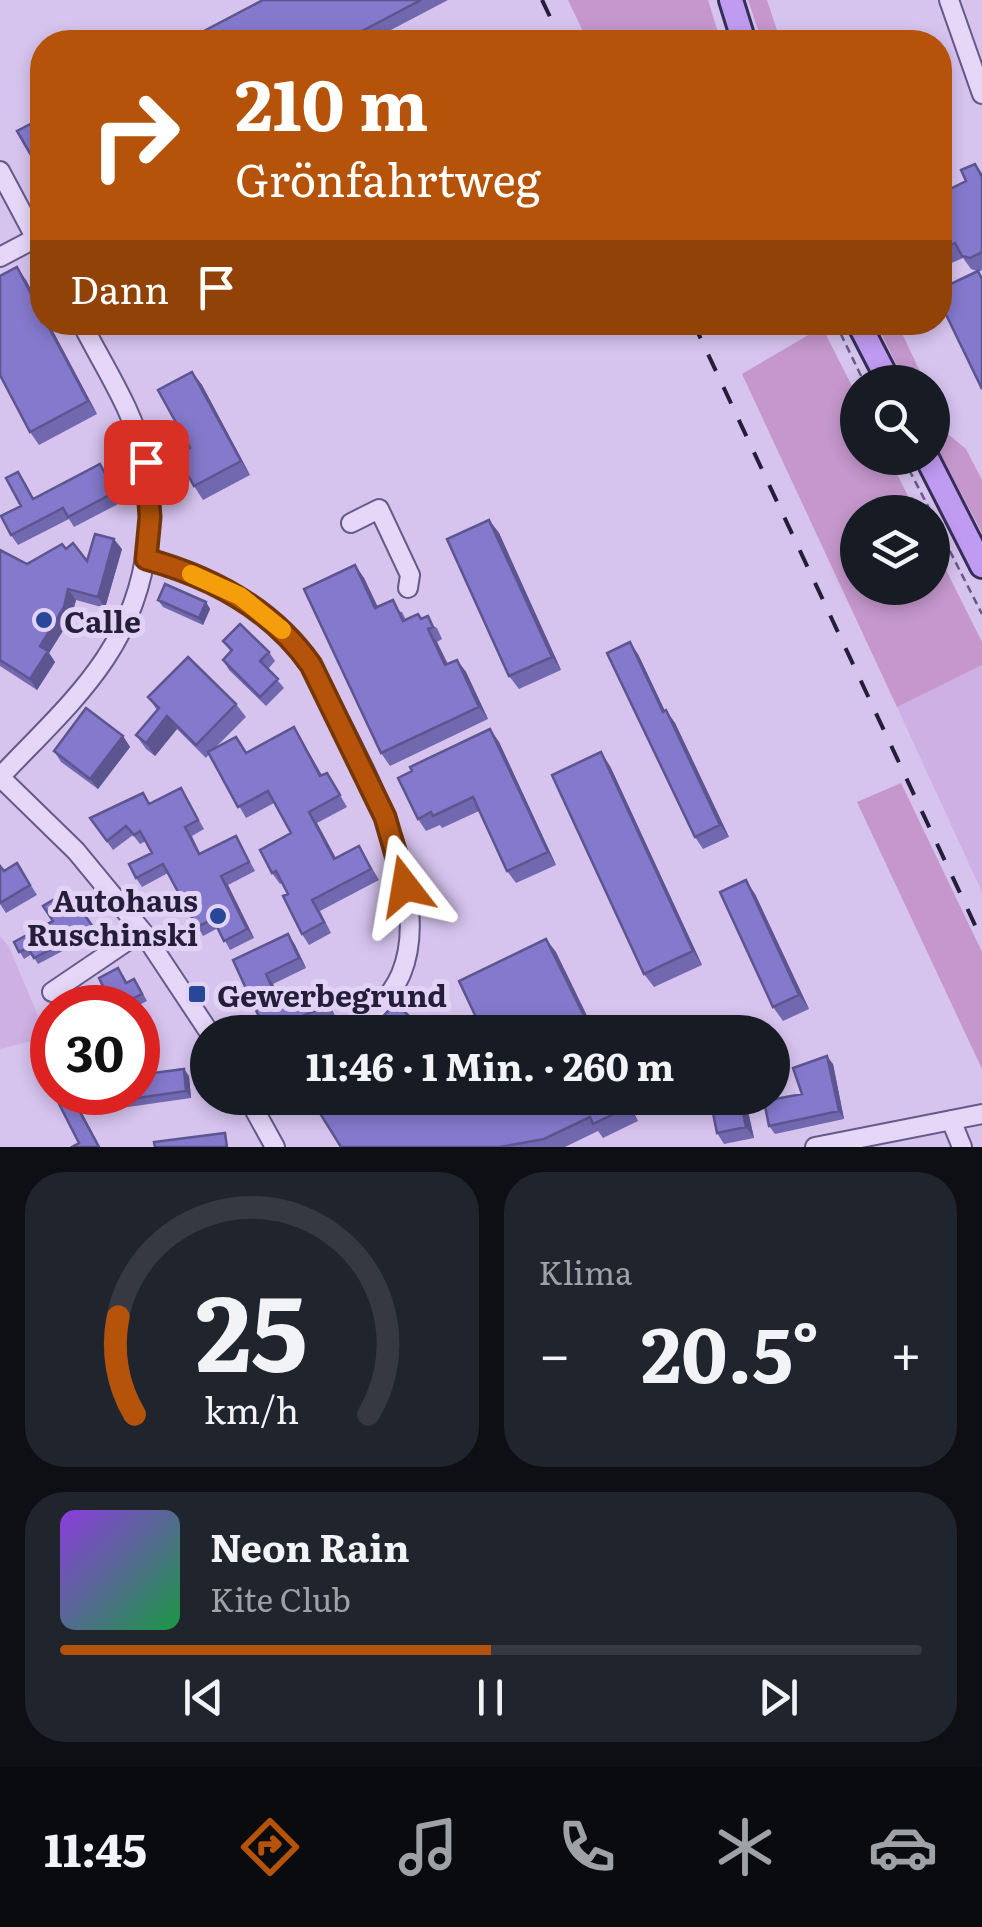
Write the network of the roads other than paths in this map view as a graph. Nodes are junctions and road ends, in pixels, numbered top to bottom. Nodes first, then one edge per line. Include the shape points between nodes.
1 (731, 0) edge
2 (949, 0) edge
3 (740, 30) edge
4 (982, 94) edge
5 (0, 170) edge
6 (30, 227) edge
7 (30, 247) edge
8 (0, 256) edge
9 (88, 335) edge
10 (865, 335) edge
11 (880, 365) edge
12 (936, 475) edge
13 (351, 523) dead end
14 (146, 559) junction
15 (982, 566) edge
16 (408, 588) dead end
17 (0, 777) edge
18 (142, 931) junction
19 (62, 985) edge
20 (198, 1015) edge
21 (369, 1015) edge
22 (982, 1114) edge
23 (257, 1115) edge
24 (951, 1120) junction
25 (275, 1147) edge
26 (815, 1147) edge
27 (962, 1147) edge

1 - 3 main road
2 - 4 street
5 - 6 street
7 - 8 street
9 - 14 street via 130,414 146,462
10 - 11 main road
12 - 15 main road
13 - 16 street via 380,509 410,575
14 - 17 street via 134,608 114,646 78,697
14 - 21 street via 240,596 311,665 401,864 406,956 389,995
17 - 18 street via 76,851
18 - 19 street
18 - 20 street
22 - 24 street
23 - 25 street
24 - 26 street
24 - 27 street

